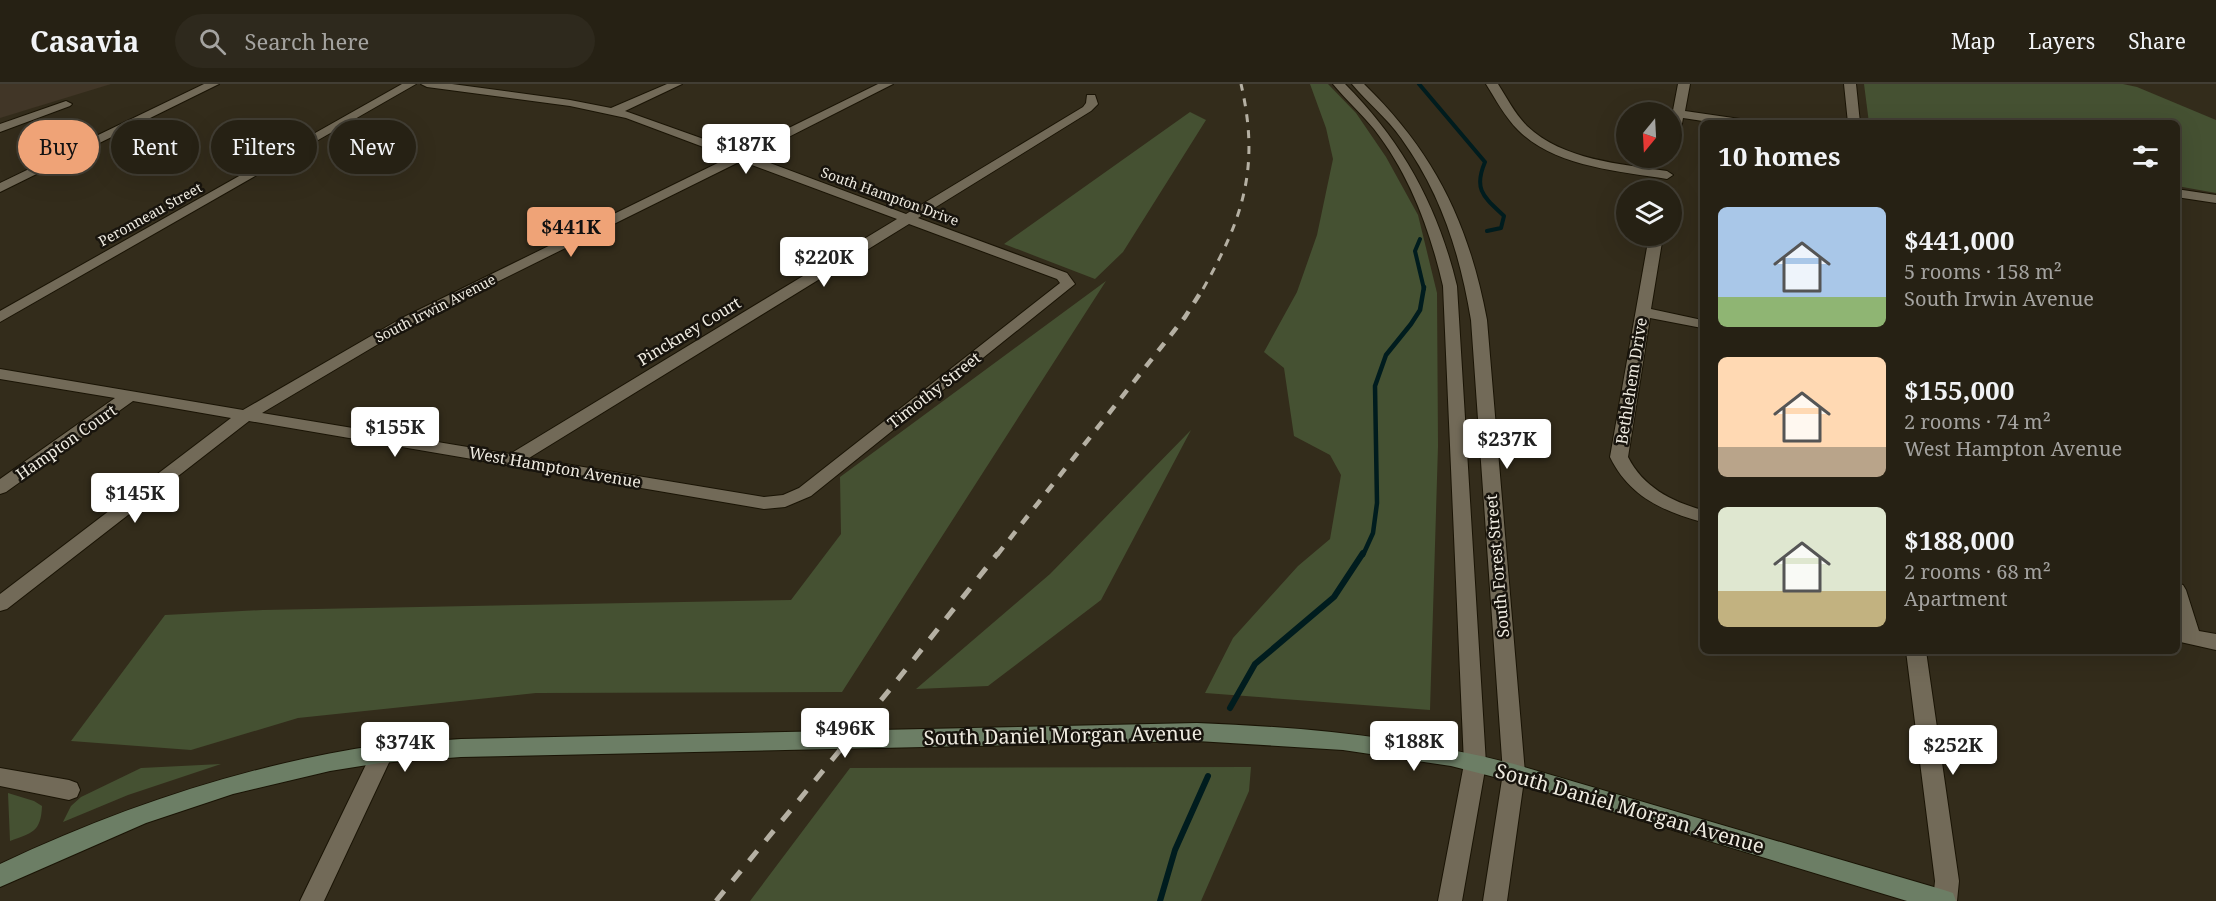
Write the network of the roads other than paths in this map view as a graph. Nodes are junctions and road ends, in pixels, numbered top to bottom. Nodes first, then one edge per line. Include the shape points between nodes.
1 (213, 84) edge
2 (410, 84) edge
3 (427, 84) edge
4 (676, 84) edge
5 (887, 84) edge
6 (1339, 84) edge
7 (1358, 84) edge
8 (1492, 84) edge
9 (1684, 84) edge
10 (1850, 84) edge
11 (534, 86) edge
12 (519, 96) junction
13 (1091, 97) dead end
14 (1680, 102) edge
15 (66, 104) dead end
16 (615, 111) junction
17 (1682, 115) edge
18 (1719, 120) edge
19 (1854, 120) edge
20 (1, 128) edge
21 (99, 139) edge
22 (740, 157) junction
23 (1668, 168) edge
24 (28, 174) edge
25 (1667, 175) junction
26 (1666, 180) edge
27 (0, 188) edge
28 (2180, 194) edge
29 (2215, 200) edge
30 (907, 219) junction
31 (1654, 246) edge
32 (1062, 276) joint
33 (1642, 312) junction
34 (0, 317) edge
35 (1700, 324) edge
36 (0, 374) edge
37 (131, 395) junction
38 (246, 415) junction
39 (513, 460) junction
40 (0, 488) edge
41 (790, 501) joint
42 (1700, 515) edge
43 (0, 604) edge
44 (2180, 612) edge
45 (2184, 634) edge
46 (2216, 642) edge
47 (1916, 654) edge
48 (382, 754) junction
49 (1475, 764) junction
50 (1514, 773) junction
51 (0, 777) edge
52 (69, 790) dead end
53 (0, 876) edge
54 (312, 901) edge
55 (1450, 901) edge
56 (1495, 901) edge
57 (1945, 901) edge

1 - 21 street
2 - 34 street, Peronneau Street
3 - 12 street, South Hampton Drive
4 - 16 street
5 - 22 street, South Irwin Avenue
6 - 49 street, South Forest Street via 1382,132 1413,178 1435,230 1448,277
7 - 50 street, South Forest Street via 1402,130 1434,177 1458,230 1474,288
8 - 25 street via 1521,127 1554,148 1587,160
9 - 14 street
10 - 19 street
11 - 12 street
12 - 16 street, South Hampton Drive
13 - 30 street, Pinckney Court via 1092,104 1087,110
15 - 20 street
16 - 22 street, South Hampton Drive
17 - 18 street
22 - 30 street, South Hampton Drive
22 - 38 street, South Irwin Avenue via 407,321
23 - 25 street
24 - 27 street
25 - 26 street
28 - 29 street
30 - 32 street, South Hampton Drive
30 - 39 street, Pinckney Court
31 - 33 street, Bethlehem Drive
32 - 41 street, Timothy Street via 1068,284 1065,288
33 - 35 street
33 - 42 street, Bethlehem Drive via 1619,457 1633,482 1648,494
36 - 37 street, West Hampton Avenue
37 - 38 street, West Hampton Avenue
37 - 40 street, Hampton Court
38 - 39 street, West Hampton Avenue
38 - 43 street, South Irwin Avenue
39 - 41 street, West Hampton Avenue via 764,503
44 - 45 street
45 - 46 street
47 - 57 street via 1947,881
48 - 49 main road, South Daniel Morgan Avenue via 461,748 1197,732 1349,743 1430,753
48 - 53 main road, South Daniel Morgan Avenue via 276,774 182,798
48 - 54 street
49 - 50 main road, South Daniel Morgan Avenue
49 - 55 street, South Forest Street
50 - 56 street, South Forest Street
50 - 57 main road, South Daniel Morgan Avenue
51 - 52 street

